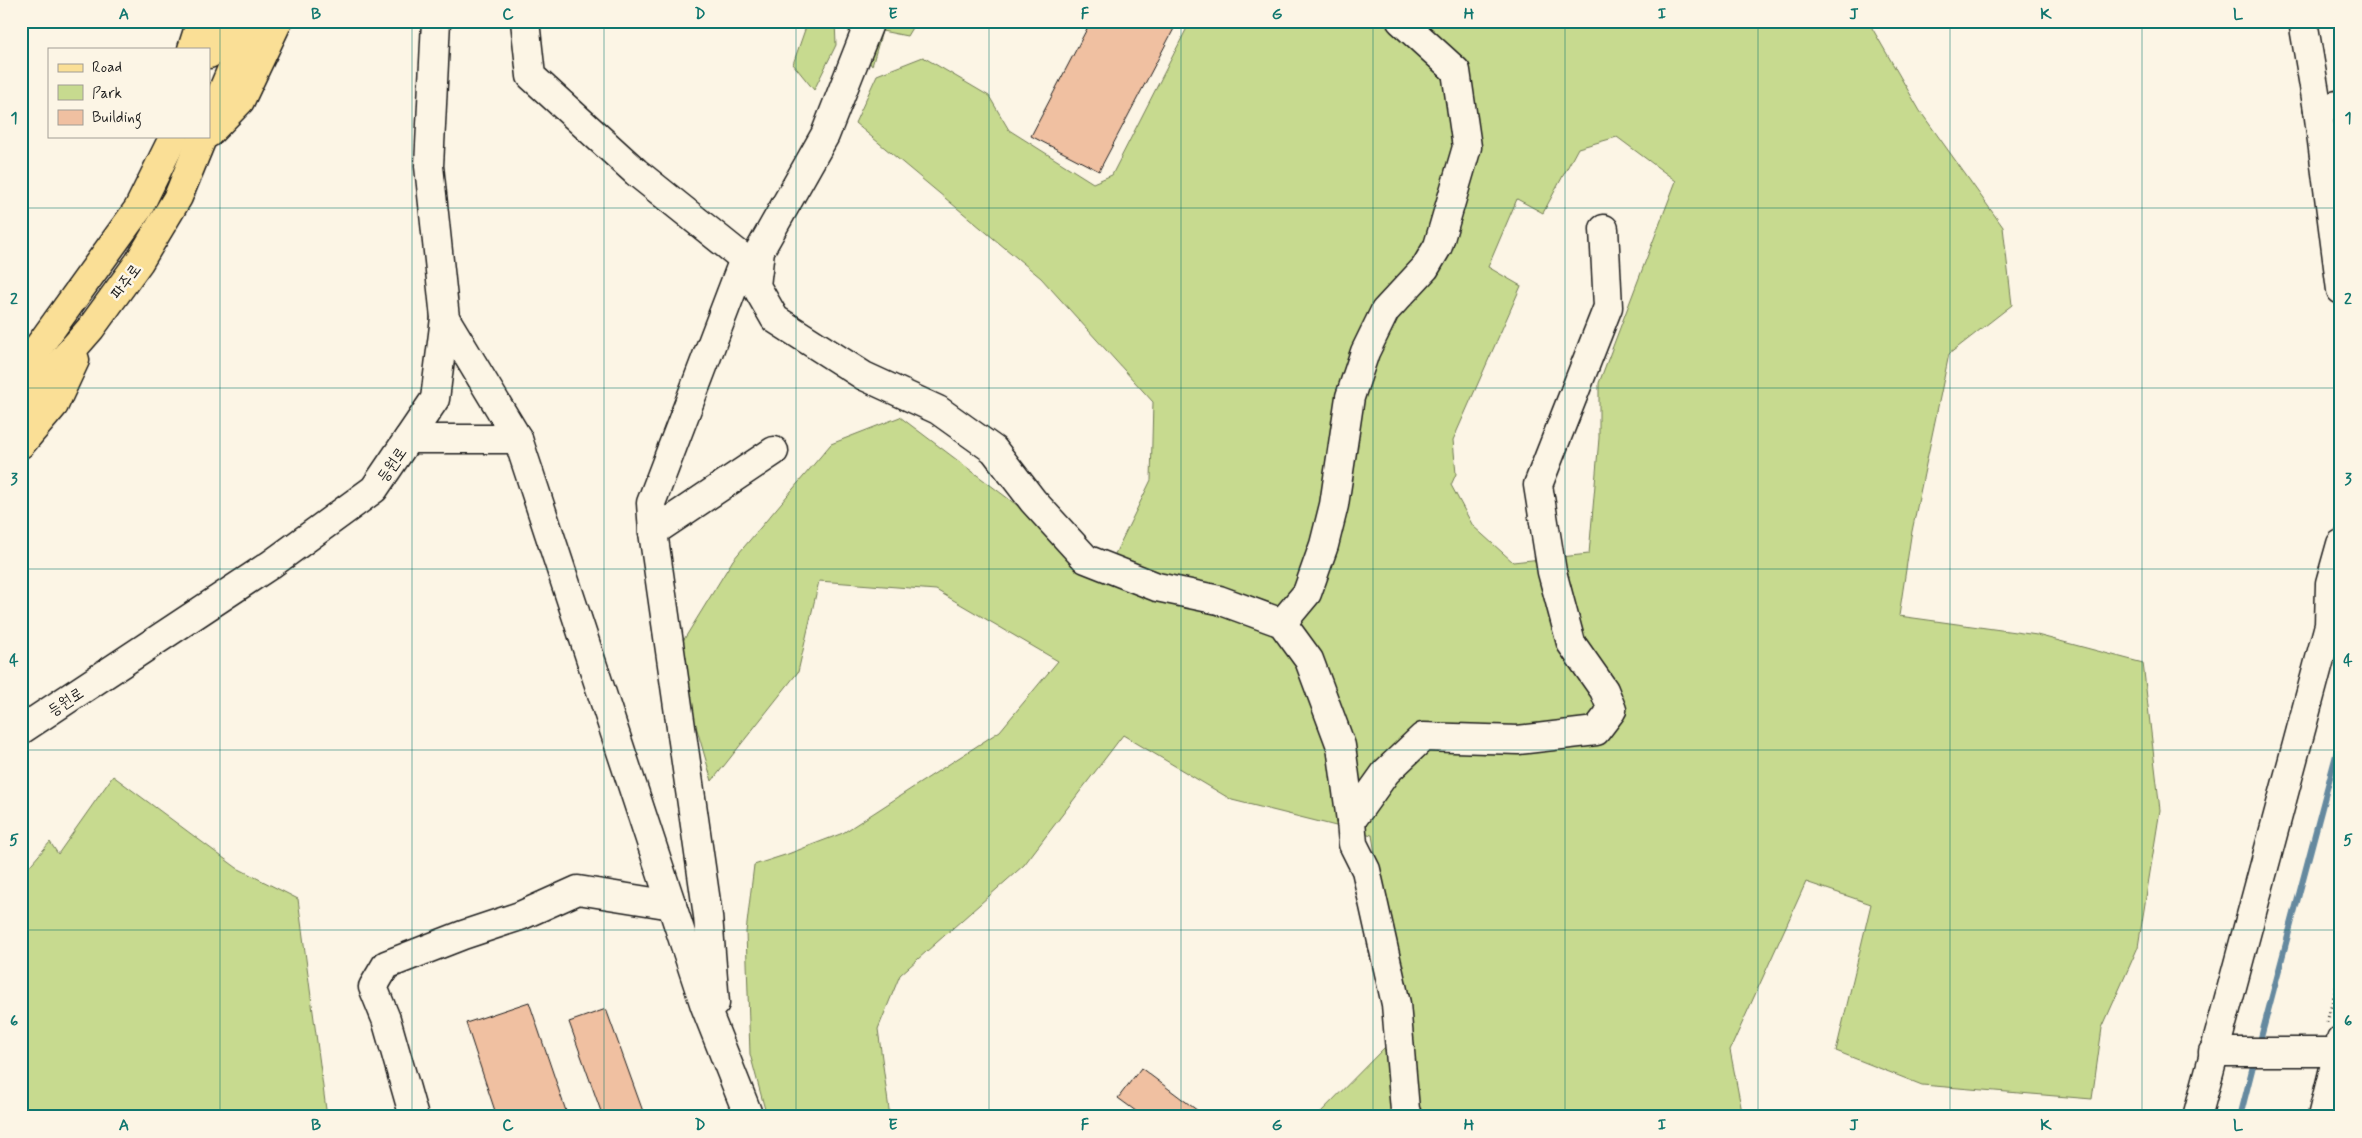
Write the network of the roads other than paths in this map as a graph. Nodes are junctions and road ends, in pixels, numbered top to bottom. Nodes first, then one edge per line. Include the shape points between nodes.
1 (201, 21) edge
2 (223, 21) edge
3 (252, 21) edge
4 (278, 21) edge
5 (436, 21) edge
6 (525, 21) edge
7 (870, 21) edge
8 (1401, 21) edge
9 (2303, 21) edge
10 (192, 48) edge
11 (210, 52) edge
12 (2332, 106) edge
13 (210, 122) edge
14 (210, 129) edge
15 (203, 138) edge
16 (172, 139) edge
17 (1604, 228) dead end
18 (751, 265) junction
19 (2341, 290) edge
20 (445, 318) junction
21 (90, 328) junction
22 (21, 371) edge
23 (21, 408) edge
24 (408, 438) junction
25 (518, 439) junction
26 (21, 444) edge
27 (774, 451) dead end
28 (653, 532) junction
29 (2341, 544) edge
30 (1282, 623) junction
31 (2335, 631) edge
32 (21, 730) edge
33 (1351, 821) junction
34 (672, 905) junction
35 (718, 1038) junction
36 (2334, 1049) edge
37 (2213, 1052) junction
38 (414, 1117) edge
39 (749, 1117) edge
40 (1408, 1117) edge
41 (2197, 1117) edge
42 (2322, 1117) edge

1 - 10 main road
2 - 11 main road
3 - 13 main road, 파주로
4 - 14 main road via 240,101
5 - 20 street, 등원로 via 429,166
6 - 18 street via 530,76 636,172
7 - 18 street via 825,135
8 - 30 street via 1456,71 1467,147 1438,246 1425,268 1385,311 1365,352 1350,397 1334,505 1324,545 1307,592
9 - 12 street
12 - 19 street
15 - 21 main road, 파주로 via 178,197 138,262
16 - 22 main road, 파주로 via 138,209
17 - 33 street via 1608,307 1538,485 1552,572 1571,643 1604,690 1612,710 1596,731 1518,740 1423,737 1386,772
18 - 28 street via 651,503
18 - 30 street via 756,286 775,319 864,376 938,410 994,450 1033,501 1086,559 1157,586 1220,600
20 - 24 street, 등원로 via 435,399
20 - 25 street
21 - 23 main road, 파주로
21 - 26 main road via 54,405
24 - 25 street
24 - 32 street, 등원로 via 374,489 270,565
25 - 34 street
27 - 28 street
28 - 35 street via 708,916
29 - 31 street via 2330,583
30 - 33 street via 1309,660 1341,746
31 - 37 street
33 - 40 street via 1353,844 1366,870 1396,1004
34 - 35 street
34 - 38 street via 578,890 520,916 386,965 373,987 386,1019
35 - 39 street
36 - 37 street
36 - 42 street
37 - 41 street

